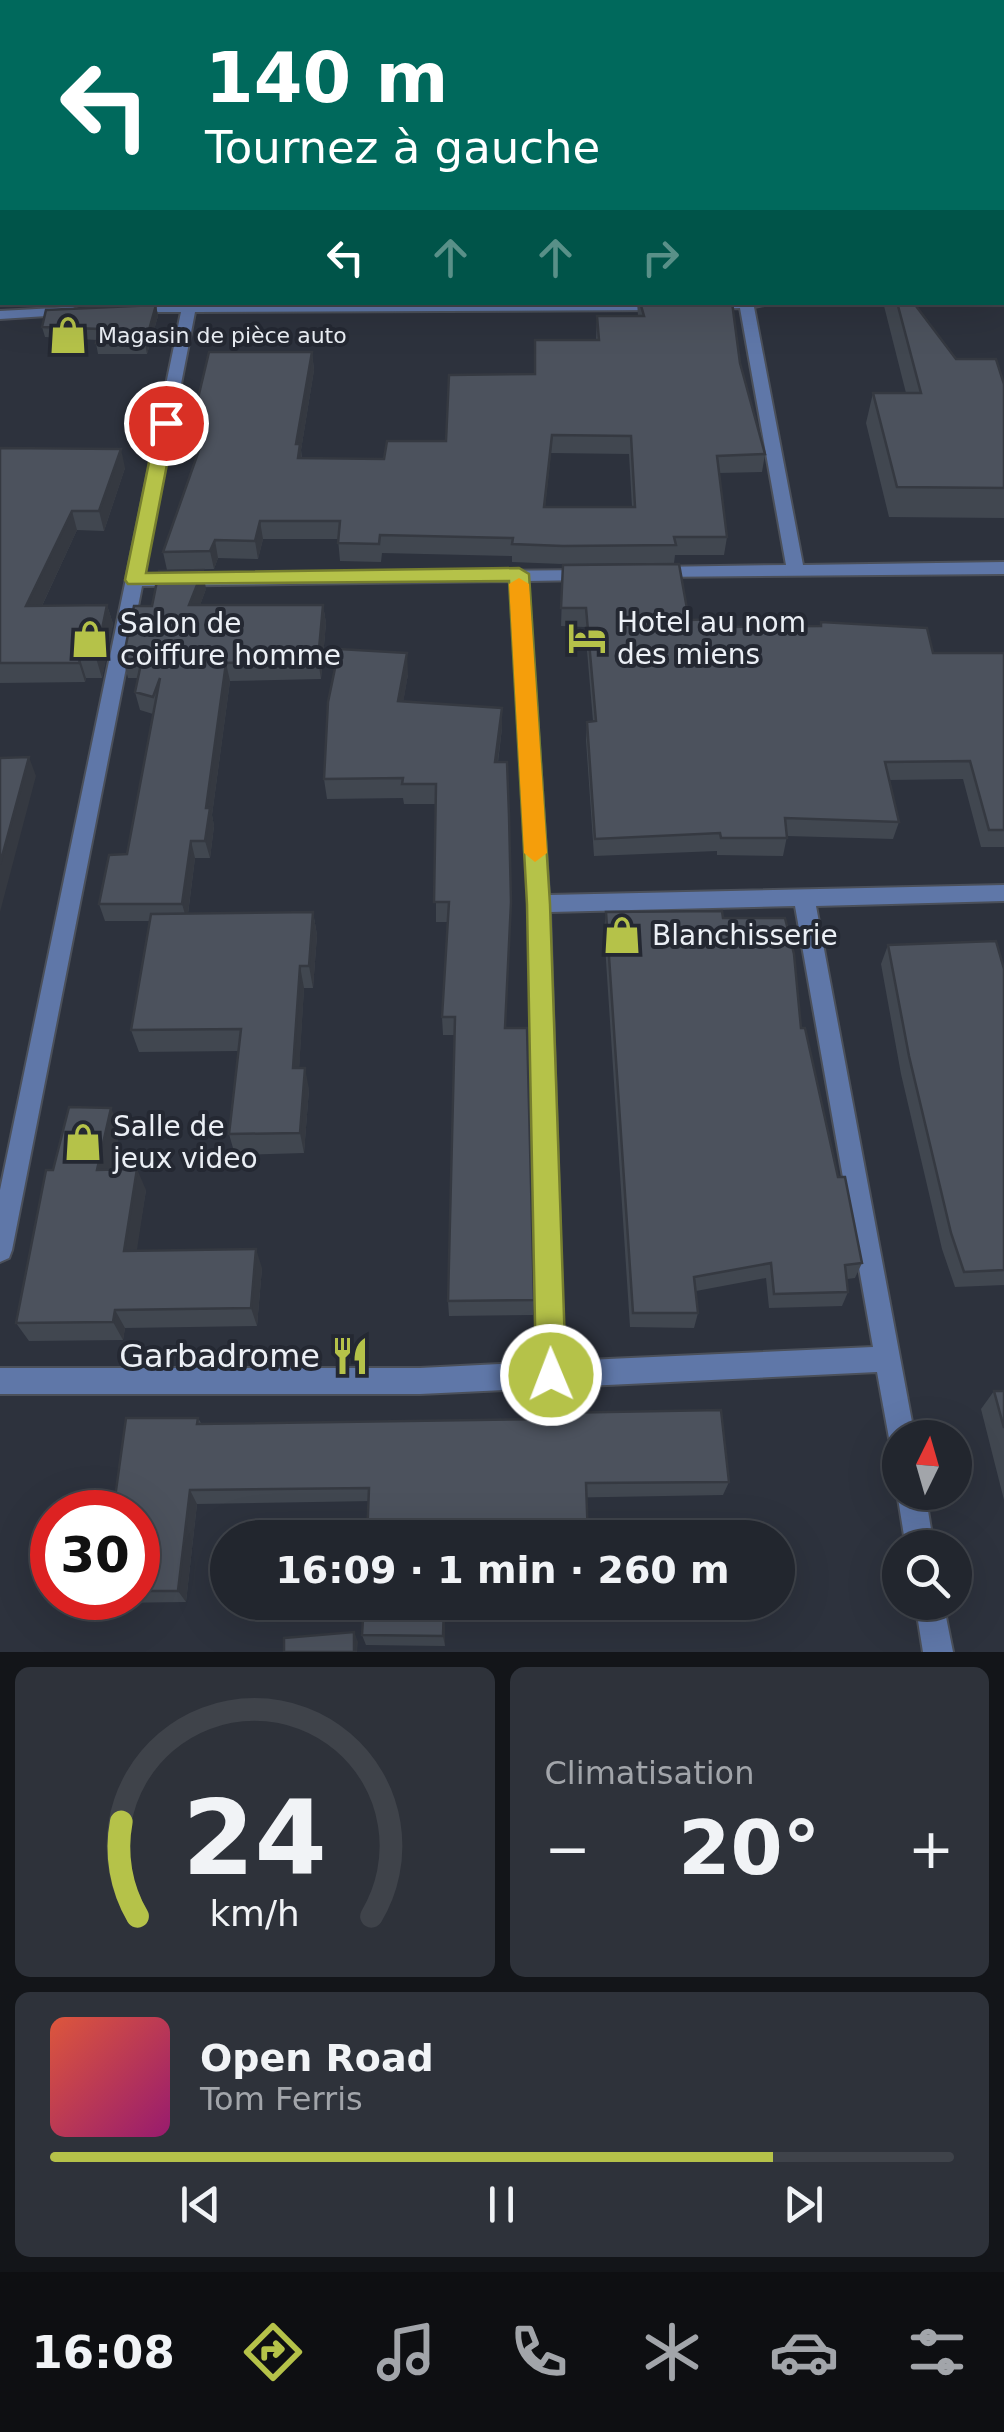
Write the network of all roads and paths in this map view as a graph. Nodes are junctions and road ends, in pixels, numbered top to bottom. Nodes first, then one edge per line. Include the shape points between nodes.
1 (175, 305) edge
2 (190, 305) edge
3 (746, 305) edge
4 (115, 309) edge
5 (96, 310) edge
6 (0, 314) edge
7 (1004, 568) edge
8 (796, 571) junction
9 (638, 573) edge
10 (519, 574) junction
11 (598, 574) edge
12 (134, 580) junction
13 (1004, 893) edge
14 (804, 898) junction
15 (538, 904) junction
16 (0, 1250) edge
17 (888, 1359) junction
18 (551, 1375) junction
19 (0, 1381) edge
20 (899, 1420) edge
21 (933, 1620) edge
22 (938, 1652) edge

1 - 4 street
2 - 12 street
3 - 8 street
5 - 6 street
7 - 8 street
8 - 9 street
10 - 11 street
10 - 12 street
10 - 15 street
12 - 16 street
13 - 14 street
14 - 15 street
14 - 17 street
15 - 18 street
17 - 18 street
17 - 20 street
18 - 19 street
21 - 22 street

